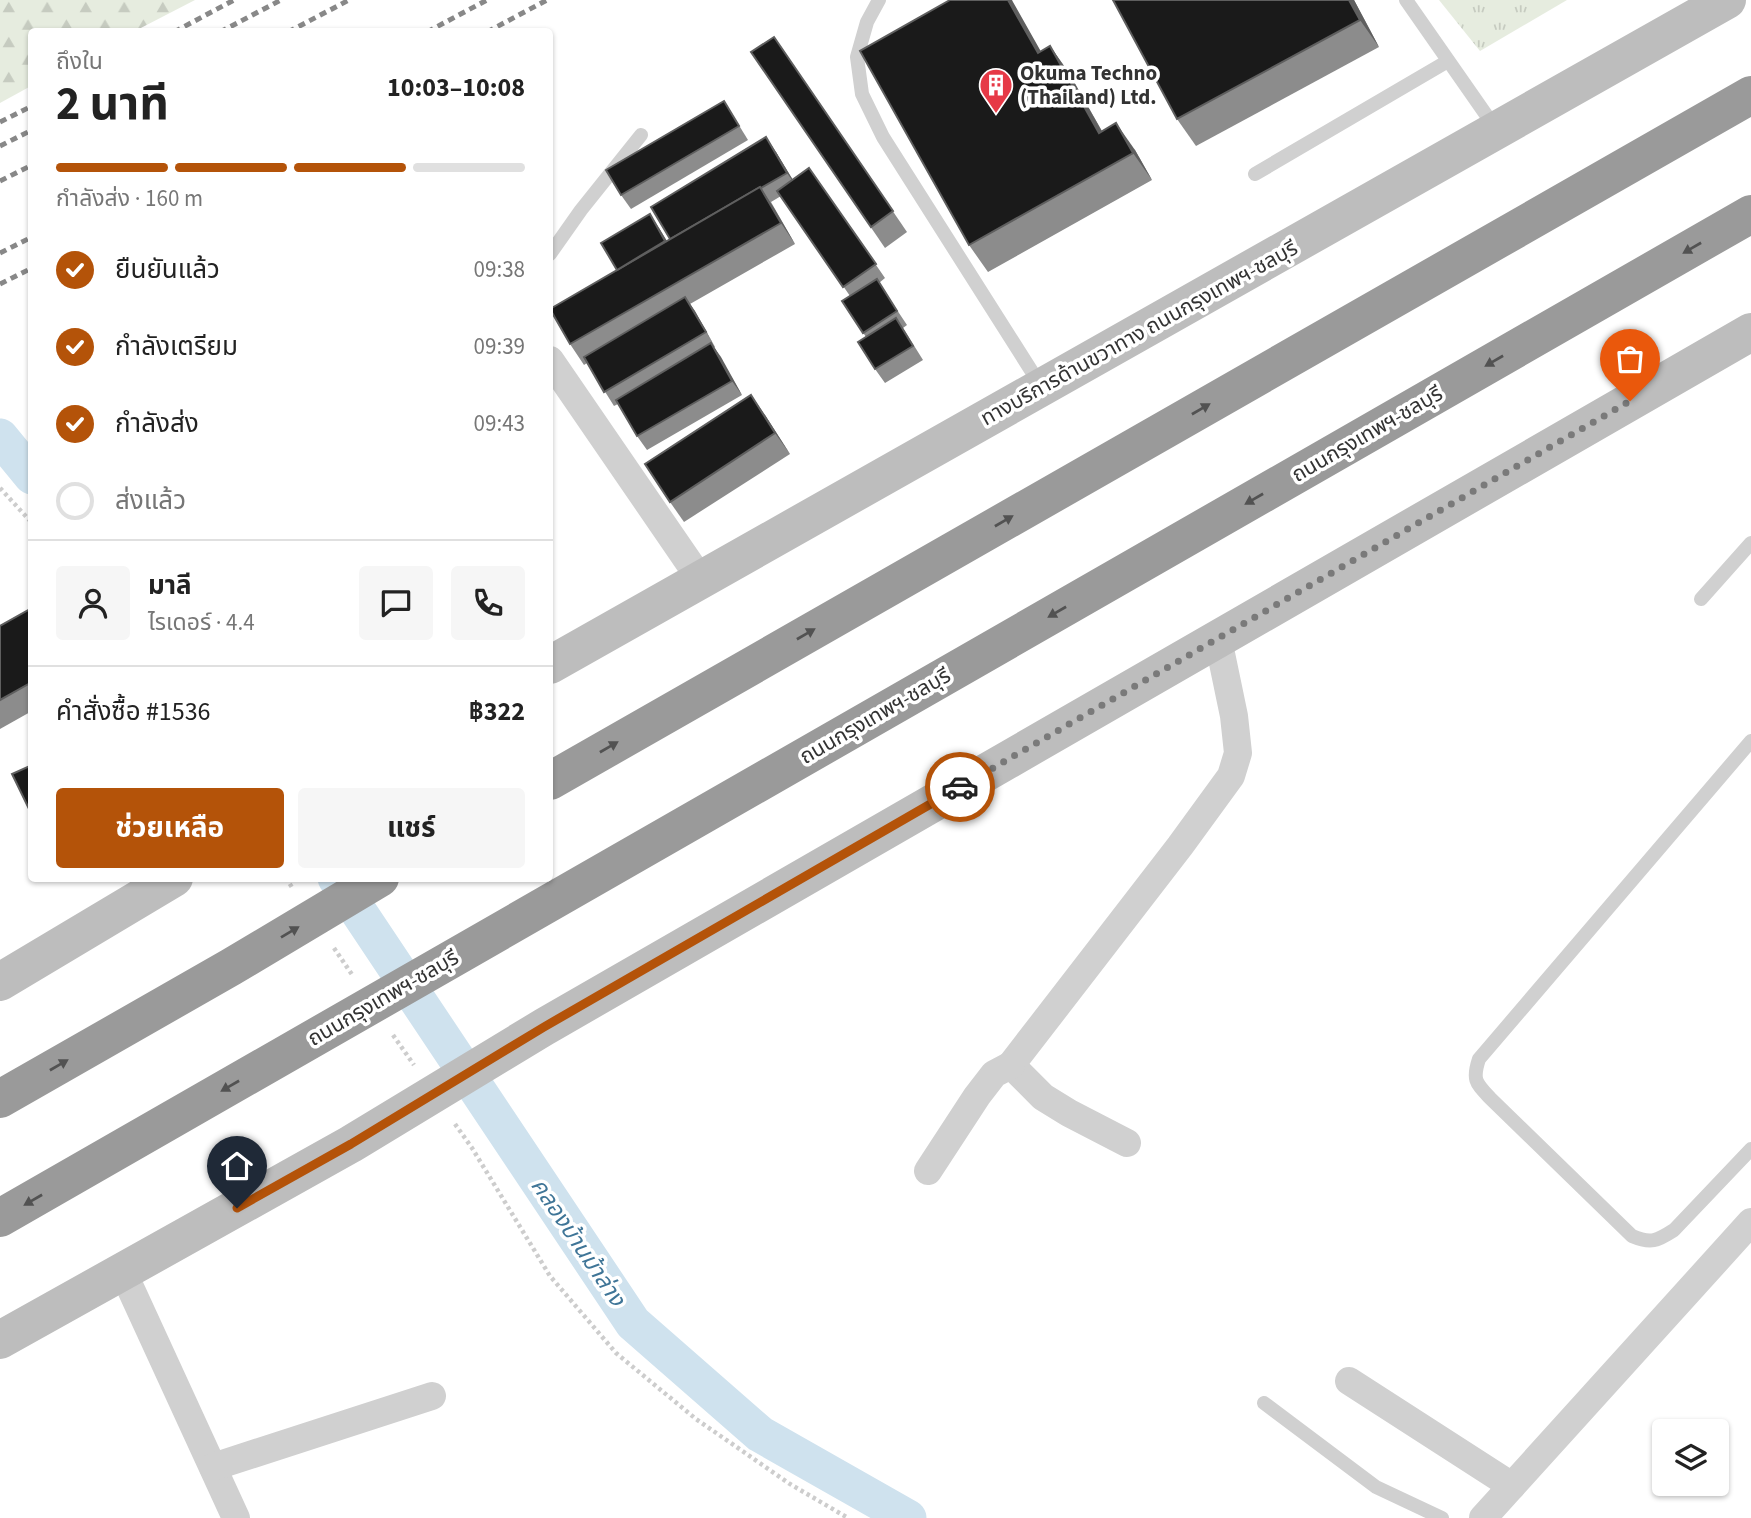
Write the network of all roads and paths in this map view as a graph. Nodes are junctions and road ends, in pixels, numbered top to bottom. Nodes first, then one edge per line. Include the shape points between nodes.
1 (879, 0) edge
2 (1406, 0) edge
3 (1727, 0) edge
4 (1448, 61) junction
5 (1751, 95) edge
6 (1497, 130) junction
7 (641, 135) dead end
8 (1255, 174) dead end
9 (1751, 214) edge
10 (553, 250) edge
11 (1751, 332) edge
12 (553, 364) edge
13 (1042, 387) junction
14 (0, 488) edge
15 (28, 519) edge
16 (1751, 543) edge
17 (701, 580) junction
18 (1701, 599) dead end
19 (1218, 639) junction
20 (553, 663) edge
21 (1751, 740) edge
22 (553, 779) edge
23 (168, 882) edge
24 (288, 882) edge
25 (373, 882) edge
26 (293, 890) dead end
27 (332, 946) dead end
28 (355, 980) dead end
29 (0, 982) edge
30 (386, 1025) dead end
31 (1011, 1065) junction
32 (417, 1070) dead end
33 (0, 1099) edge
34 (448, 1115) dead end
35 (1127, 1143) dead end
36 (1751, 1150) edge
37 (928, 1171) dead end
38 (0, 1218) edge
39 (1751, 1222) edge
40 (123, 1272) junction
41 (0, 1340) edge
42 (1349, 1381) dead end
43 (432, 1396) dead end
44 (1265, 1403) dead end
45 (213, 1467) junction
46 (1512, 1486) junction
47 (236, 1518) edge
48 (848, 1518) edge
49 (1442, 1518) edge
50 (1483, 1518) edge

1 - 13 lane via 857,57 862,94 883,137
2 - 4 lane
3 - 6 main road, ทางบริการด้านขวาทาง ถนนกรุงเทพฯ-ชลบุรี
4 - 6 lane
4 - 8 lane
22 -> 5 highway
6 - 13 main road, ทางบริการด้านขวาทาง ถนนกรุงเทพฯ-ชลบุรี
7 - 10 lane
9 -> 38 highway, ถนนกรุงเทพฯ-ชลบุรี
11 - 19 main road
12 - 17 street
13 - 17 main road, ทางบริการด้านขวาทาง ถนนกรุงเทพฯ-ชลบุรี
14 - 15 path
16 - 18 lane
17 - 20 main road, ทางบริการด้านขวาทาง ถนนกรุงเทพฯ-ชลบุรี
19 - 31 street via 1238,753 1231,776
19 - 40 main road
21 - 36 lane via 1479,1059 1475,1072 1478,1085 1490,1098 1632,1236 1644,1241 1660,1239 1674,1230
23 - 29 main road
24 - 26 path
33 -> 25 highway
27 - 28 path
30 - 32 path
31 - 35 street via 1043,1097
31 - 37 street via 994,1074
34 - 48 path via 550,1276 615,1353 696,1419
39 - 46 street
40 - 41 main road
40 - 45 street
42 - 46 street
43 - 45 street
44 - 49 lane via 1376,1487
45 - 47 street
46 - 50 street

